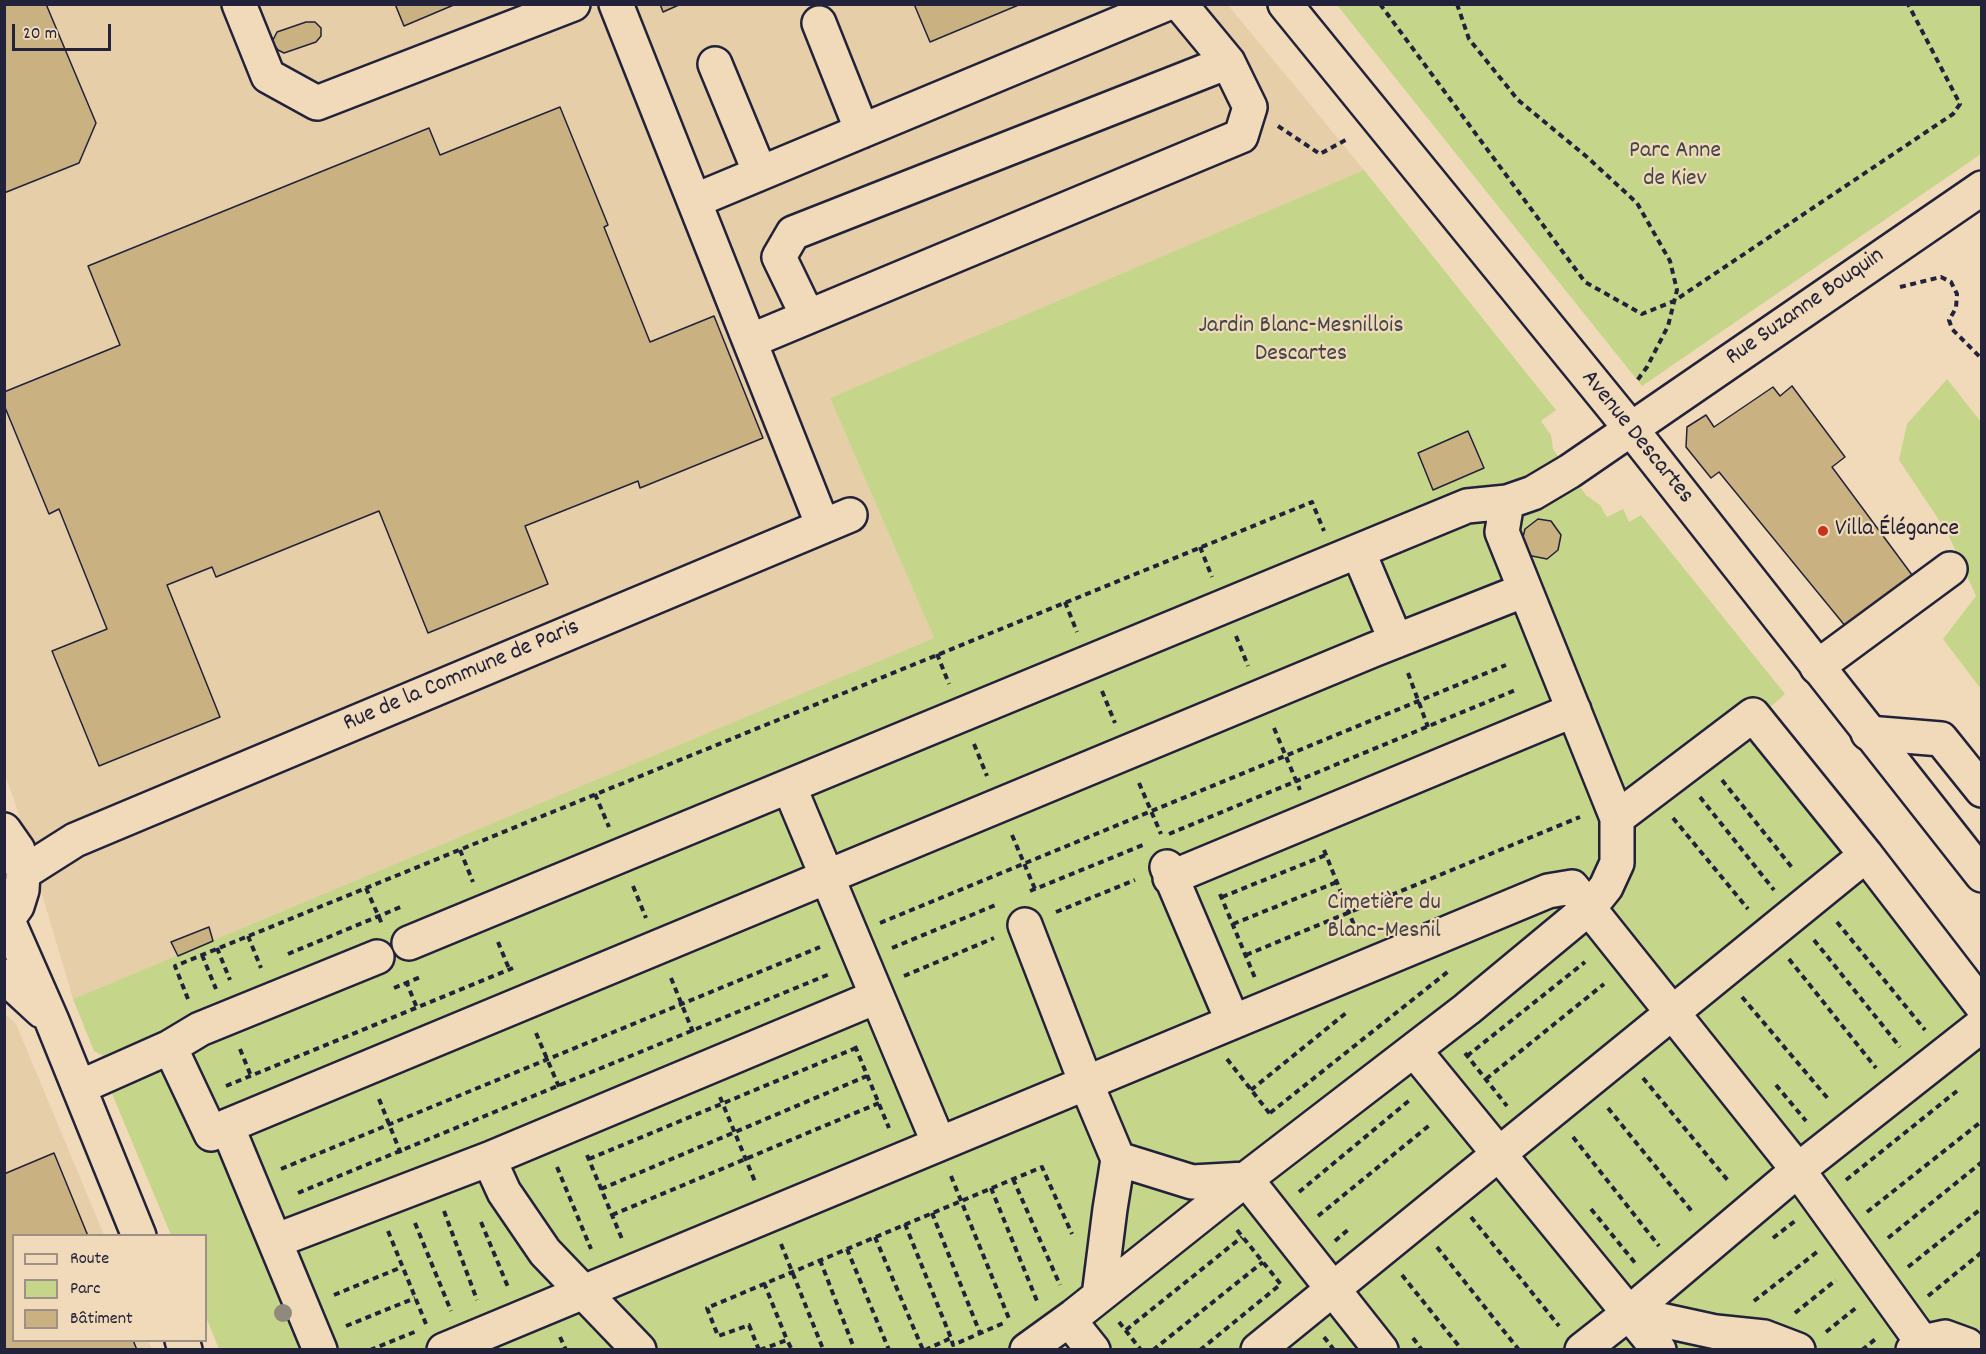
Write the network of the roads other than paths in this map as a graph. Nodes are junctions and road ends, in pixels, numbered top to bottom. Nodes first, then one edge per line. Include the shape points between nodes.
1 (239, 4) edge
2 (573, 4) edge
3 (616, 4) edge
4 (1166, 4) edge
5 (1180, 4) edge
6 (1285, 4) edge
7 (819, 23) dead end
8 (1228, 62) junction
9 (715, 64) dead end
10 (862, 131) junction
11 (760, 173) junction
12 (1982, 188) edge
13 (694, 201) junction
14 (808, 317) junction
15 (750, 341) junction
16 (1630, 429) junction
17 (1507, 502) junction
18 (1347, 556) junction
19 (1950, 569) dead end
20 (1525, 590) junction
21 (1396, 641) junction
22 (1817, 667) junction
23 (1574, 710) junction
24 (1868, 732) junction
25 (789, 786) junction
26 (1982, 790) edge
27 (1614, 811) junction
28 (5, 830) edge
29 (75, 840) junction
30 (1866, 855) junction
31 (24, 873) junction
32 (1982, 875) edge
33 (827, 877) junction
34 (1590, 907) junction
35 (6, 923) edge
36 (1025, 925) dead end
37 (4, 976) edge
38 (876, 997) junction
39 (1982, 1006) edge
40 (1673, 1011) junction
41 (52, 1021) junction
42 (1982, 1025) edge
43 (1220, 1028) junction
44 (170, 1047) junction
45 (1414, 1050) junction
46 (1086, 1083) junction
47 (80, 1087) junction
48 (232, 1124) junction
49 (939, 1144) junction
50 (1499, 1153) junction
51 (1118, 1159) junction
52 (1798, 1170) junction
53 (1246, 1179) junction
54 (429, 1182) junction
55 (138, 1234) edge
56 (275, 1241) junction
57 (594, 1287) junction
58 (1333, 1288) junction
59 (1629, 1313) junction
60 (1056, 1324) edge
61 (435, 1338) edge
62 (1573, 1340) edge
63 (1973, 1341) edge
64 (318, 1344) edge
65 (1918, 1346) edge
66 (639, 1350) edge
67 (1093, 1350) edge
68 (1258, 1350) edge
69 (1381, 1350) edge
70 (1659, 1350) edge
71 (1798, 1350) edge

1 - 2 street via 268,76 317,103
3 - 13 street
4 - 10 street
5 - 8 street
6 - 16 street, Avenue Descartes
7 - 10 street
8 - 14 street via 1250,107 1241,136
8 - 14 street via 794,234 779,257
9 - 11 street
10 - 11 street
11 - 13 street
12 - 16 street, Rue Suzanne Bouquin
13 - 15 street
14 - 15 street
15 - 29 street, Rue de la Commune de Paris via 837,520
16 - 17 street, Rue Suzanne Bouquin via 1533,493
16 - 22 street, Avenue Descartes
17 - 18 street, Rue Suzanne Bouquin via 1467,506
17 - 20 street via 1502,532
18 - 21 street
18 - 25 street, Rue Suzanne Bouquin
19 - 22 street
20 - 21 street
20 - 23 street
21 - 33 street
22 - 24 street, Avenue Descartes
23 - 27 street
23 - 43 street via 1207,862 1168,872
24 - 26 street via 1941,739
24 - 32 street, Avenue Descartes
25 - 33 street
25 - 44 street, Rue Suzanne Bouquin via 200,1029
27 - 30 street via 1753,715
27 - 34 street via 1617,862 1606,887
28 - 29 street
28 - 31 street via 18,850
29 - 31 street, Rue de la Commune de Paris
30 - 39 street
30 - 40 street
31 - 35 street via 17,906
33 - 38 street
33 - 48 street
34 - 40 street
34 - 43 street via 1572,887 1548,891
34 - 45 street
35 - 41 street
36 - 46 street
37 - 41 street
38 - 49 street
38 - 54 street
40 - 50 street
40 - 52 street
41 - 47 street
42 - 52 street
43 - 46 street
44 - 47 street, Rue Suzanne Bouquin
44 - 48 street via 211,1134
45 - 50 street
45 - 53 street
46 - 49 street
46 - 51 street
47 - 55 street
48 - 56 street
49 - 57 street
50 - 58 street
50 - 59 street
51 - 53 street via 1192,1182
51 - 60 street via 1110,1209
52 - 59 street
52 - 65 street
53 - 58 street
53 - 60 street
54 - 56 street
54 - 57 street via 504,1192 545,1252
56 - 64 street
57 - 61 street
57 - 66 street
58 - 68 street
58 - 69 street
59 - 62 street
59 - 70 street
59 - 71 street via 1716,1332 1764,1337
60 - 67 street
63 - 65 street via 1945,1337

